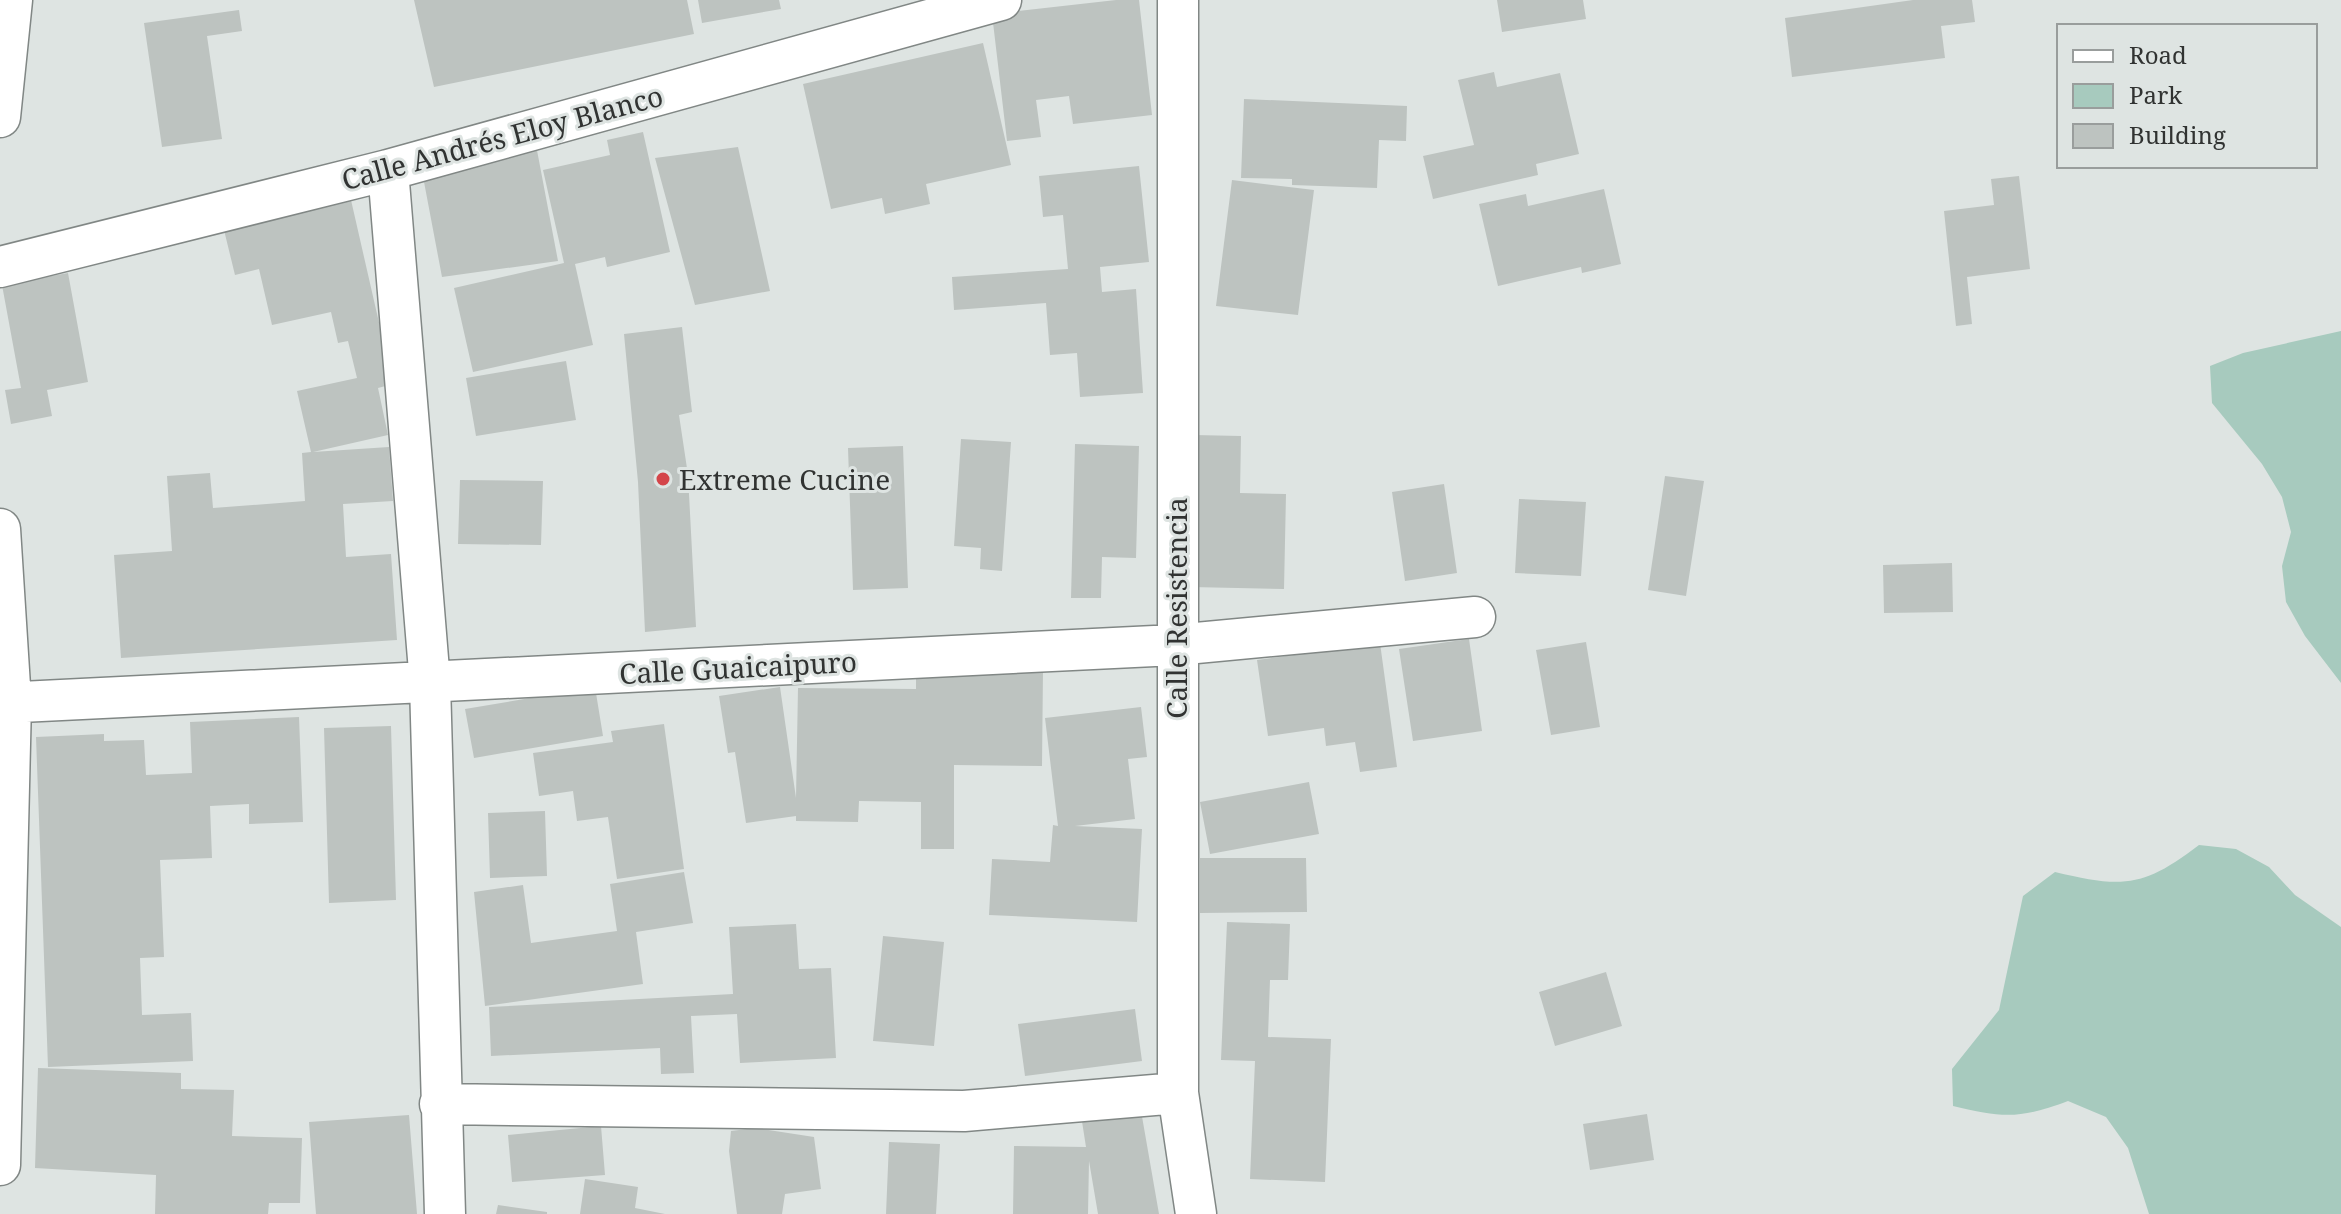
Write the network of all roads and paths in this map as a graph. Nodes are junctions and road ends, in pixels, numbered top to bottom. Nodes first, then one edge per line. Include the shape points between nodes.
1 (12, 0) edge
2 (1001, 0) edge
3 (1178, 0) edge
4 (0, 117) edge
5 (388, 170) junction
6 (0, 267) edge
7 (0, 529) edge
8 (1475, 617) dead end
9 (1175, 645) junction
10 (430, 683) junction
11 (6, 702) edge
12 (1178, 1093) junction
13 (440, 1104) junction
14 (0, 1165) edge
15 (445, 1214) edge
16 (1196, 1214) edge

1 - 4 street
2 - 5 street, Calle Andrés Eloy Blanco
3 - 9 street, Calle Resistencia
5 - 6 street, Calle Andrés Eloy Blanco
5 - 10 street
7 - 11 street
8 - 9 street, Calle Guaicaipuro
9 - 10 street, Calle Guaicaipuro
9 - 12 street, Calle Resistencia
10 - 11 street, Calle Guaicaipuro
10 - 13 street
11 - 14 street
12 - 13 street via 964,1111
12 - 16 street, Calle Resistencia
13 - 15 street

